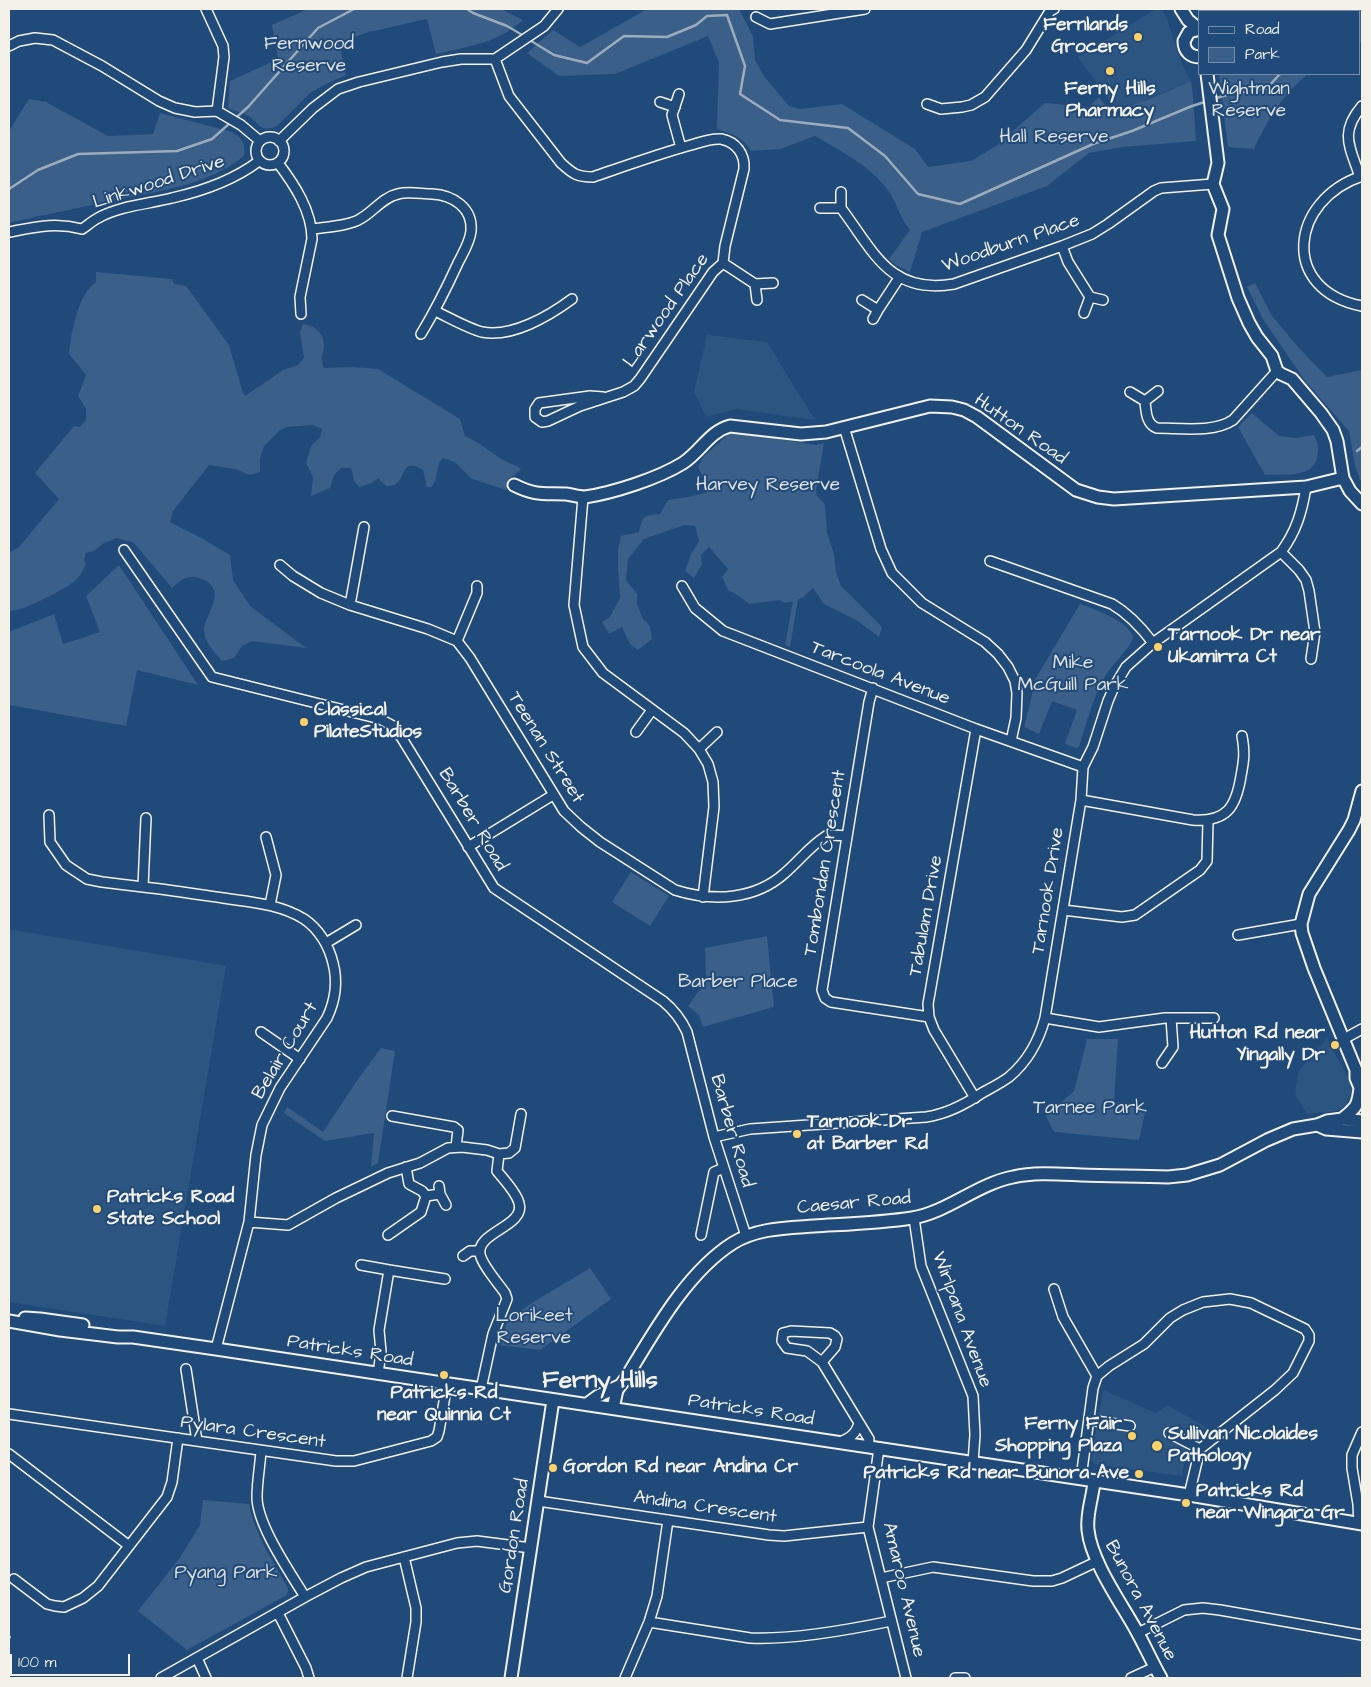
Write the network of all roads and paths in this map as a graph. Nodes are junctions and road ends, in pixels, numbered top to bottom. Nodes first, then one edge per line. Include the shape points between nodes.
1 (206, 9) edge
2 (558, 9) edge
3 (865, 9) edge
4 (1181, 9) edge
5 (1050, 10) edge
6 (823, 12) edge
7 (756, 17) dead end
8 (1194, 27) edge
9 (9, 46) edge
10 (1198, 58) edge
11 (495, 59) junction
12 (1207, 75) edge
13 (678, 94) dead end
14 (660, 102) dead end
15 (927, 104) dead end
16 (1362, 106) edge
17 (675, 107) junction
18 (217, 111) junction
19 (260, 141) junction
20 (279, 141) junction
21 (681, 148) junction
22 (259, 161) junction
23 (278, 163) junction
24 (1361, 177) edge
25 (1213, 184) junction
26 (841, 192) dead end
27 (820, 208) dead end
28 (840, 208) junction
29 (312, 229) junction
30 (9, 232) edge
31 (1062, 246) junction
32 (723, 263) junction
33 (899, 278) junction
34 (773, 283) dead end
35 (755, 284) junction
36 (1090, 298) junction
37 (572, 300) dead end
38 (757, 300) dead end
39 (862, 300) dead end
40 (1103, 300) dead end
41 (1362, 306) edge
42 (878, 310) junction
43 (435, 311) junction
44 (1084, 313) dead end
45 (301, 314) dead end
46 (872, 319) dead end
47 (421, 334) dead end
48 (1277, 371) junction
49 (1158, 391) dead end
50 (1130, 392) dead end
51 (603, 397) junction
52 (1145, 401) junction
53 (844, 427) junction
54 (1342, 478) junction
55 (514, 485) dead end
56 (1306, 487) junction
57 (583, 497) junction
58 (1362, 504) edge
59 (364, 527) dead end
60 (124, 550) dead end
61 (1281, 552) junction
62 (990, 561) dead end
63 (280, 565) dead end
64 (477, 586) dead end
65 (682, 586) dead end
66 (350, 604) junction
67 (458, 641) junction
68 (1153, 643) junction
69 (1311, 659) dead end
70 (873, 688) junction
71 (652, 710) junction
72 (976, 729) junction
73 (636, 732) dead end
74 (718, 732) dead end
75 (1242, 736) dead end
76 (1011, 741) junction
77 (699, 749) junction
78 (1084, 767) junction
79 (1362, 791) edge
80 (553, 795) junction
81 (1081, 800) junction
82 (49, 815) dead end
83 (146, 818) dead end
84 (1208, 821) junction
85 (266, 836) dead end
86 (847, 836) junction
87 (468, 847) junction
88 (143, 887) junction
89 (703, 897) junction
90 (270, 905) junction
91 (1063, 910) junction
92 (1301, 924) junction
93 (356, 925) dead end
94 (1238, 935) dead end
95 (326, 943) junction
96 (929, 1017) junction
97 (1044, 1018) junction
98 (1171, 1018) junction
99 (1214, 1018) dead end
100 (1362, 1028) edge
101 (261, 1032) dead end
102 (1342, 1040) junction
103 (300, 1059) junction
104 (1162, 1063) dead end
105 (1359, 1072) edge
106 (1361, 1090) edge
107 (975, 1098) junction
108 (521, 1114) dead end
109 (392, 1116) dead end
110 (1342, 1119) junction
111 (1362, 1121) edge
112 (1317, 1125) junction
113 (1362, 1131) edge
114 (714, 1137) junction
115 (456, 1147) junction
116 (499, 1154) junction
117 (406, 1167) junction
118 (724, 1168) junction
119 (426, 1196) junction
120 (446, 1204) dead end
121 (914, 1218) junction
122 (249, 1222) junction
123 (388, 1235) dead end
124 (701, 1235) dead end
125 (746, 1236) junction
126 (479, 1251) junction
127 (463, 1256) dead end
128 (361, 1265) dead end
129 (389, 1270) junction
130 (445, 1279) dead end
131 (1054, 1289) dead end
132 (9, 1316) edge
133 (9, 1321) edge
134 (133, 1337) junction
135 (216, 1349) junction
136 (822, 1362) junction
137 (186, 1369) dead end
138 (378, 1374) junction
139 (1097, 1376) junction
140 (623, 1382) junction
141 (446, 1384) junction
142 (481, 1389) junction
143 (553, 1400) junction
144 (587, 1404) junction
145 (617, 1409) junction
146 (9, 1414) edge
147 (1089, 1420) junction
148 (859, 1423) junction
149 (1130, 1426) dead end
150 (1362, 1432) edge
151 (1169, 1433) dead end
152 (178, 1438) junction
153 (197, 1441) junction
154 (840, 1442) junction
155 (874, 1447) junction
156 (1200, 1449) junction
157 (261, 1451) junction
158 (9, 1454) edge
159 (973, 1462) junction
160 (1080, 1478) junction
161 (1094, 1480) junction
162 (1189, 1494) junction
163 (538, 1500) junction
164 (668, 1520) junction
165 (1361, 1524) edge
166 (868, 1527) junction
167 (128, 1546) junction
168 (531, 1548) junction
169 (404, 1557) junction
170 (1098, 1561) junction
171 (881, 1578) junction
172 (14, 1579) dead end
173 (305, 1597) junction
174 (278, 1613) junction
175 (891, 1621) junction
176 (649, 1622) junction
177 (1138, 1633) junction
178 (1362, 1635) edge
179 (197, 1658) junction
180 (1155, 1666) junction
181 (161, 1678) edge
182 (206, 1678) edge
183 (309, 1678) edge
184 (407, 1678) edge
185 (511, 1678) edge
186 (625, 1678) edge
187 (906, 1678) edge
188 (955, 1678) edge
189 (965, 1678) edge
190 (1131, 1678) edge
191 (1161, 1678) edge

1 - 18 street via 223,46
2 - 11 street via 544,26
3 - 6 street
4 - 8 street
5 - 15 street via 1026,50 985,97 962,107 941,109
6 - 7 street via 770,24
8 - 10 street via 1184,41 1185,49
9 - 18 street via 35,38 52,40 102,66 159,102 195,112
11 - 20 street via 442,62 338,89
11 - 21 street, Larwood Place via 508,96 562,163 580,177 593,177
12 - 25 street via 1218,163
13 - 17 street
14 - 17 street
16 - 24 street via 1350,123 1348,133 1348,144
17 - 21 street via 672,116
18 - 19 street
19 - 20 street via 264,138
19 - 22 street via 256,148
20 - 23 street via 284,152
21 - 32 street, Larwood Place via 722,139 733,144 742,154 744,169
22 - 23 street via 266,165
22 - 30 street, Linkwood Drive via 216,185 176,198 116,211 82,229 66,225
23 - 29 street via 294,185
24 - 41 street via 1332,193 1314,212 1304,244 1310,270 1324,291 1348,304
25 - 31 street, Woodburn Place via 1154,191 1092,234
25 - 48 street via 1223,209 1220,245 1238,298 1253,330 1272,356
26 - 28 street
27 - 28 street
28 - 33 street, Woodburn Place via 879,262
29 - 43 street via 360,220 400,193 438,194 459,202 471,222 470,238
29 - 45 street via 300,297
31 - 33 street, Woodburn Place via 954,284 938,287
31 - 36 street
32 - 35 street
32 - 51 street, Larwood Place via 713,272 634,386
33 - 42 street
34 - 35 street
35 - 38 street
36 - 40 street
36 - 44 street
37 - 43 street via 511,332 482,332
39 - 42 street
42 - 46 street
43 - 47 street
48 - 52 street via 1233,420 1214,428 1157,428 1148,421
48 - 54 street via 1292,379 1334,430
49 - 52 street
50 - 52 street
51 - 51 street, Larwood Place via 548,421 542,422 535,417 539,403
53 - 56 street, Hutton Road via 920,407 946,406 964,410 1076,490 1098,498
53 - 57 street, Hutton Road via 801,434 730,426 721,428 671,470 610,492
53 - 76 street via 878,541 892,573 922,603 985,642 1008,667 1017,693
54 - 56 street, Hutton Road
54 - 58 street
55 - 57 street, Hutton Road via 538,494
56 - 61 street, Tarnook Drive via 1295,530
57 - 71 street via 574,605 583,647 603,674
59 - 66 street
60 - 87 street, Barber Road via 212,677 380,719 395,727
61 - 68 street, Tarnook Drive
61 - 69 street via 1306,580 1314,632
62 - 68 street via 1112,604 1134,620
63 - 66 street via 321,593
64 - 67 street
65 - 70 street, Tarcoola Avenue via 695,608 723,632
66 - 67 street via 428,628
67 - 80 street, Teenan Street
68 - 78 street, Tarnook Drive via 1120,675
70 - 72 street, Tarcoola Avenue
70 - 86 street, Tombondan Crescent
71 - 73 street
71 - 77 street via 684,733
72 - 76 street, Tarcoola Avenue
72 - 96 street, Tabulam Drive via 928,1004
74 - 77 street
75 - 84 street via 1245,752 1239,791 1229,810
76 - 78 street, Tarcoola Avenue
77 - 89 street via 713,782 714,807
78 - 81 street, Tarnook Drive
79 - 92 street via 1349,830 1309,894
80 - 87 street
80 - 89 street, Teenan Street via 572,820 600,842 675,890
81 - 84 street
81 - 91 street, Tarnook Drive
82 - 88 street, Belair Court via 50,842 66,865 87,879
83 - 88 street
84 - 91 street via 1207,861 1200,870 1135,915 1122,917
85 - 90 street via 276,875
86 - 89 street, Teenan Street via 826,836 779,878 759,890 724,897
86 - 96 street, Tombondan Crescent via 823,980 825,998 837,1004
87 - 114 street, Barber Road via 494,888 674,1010 687,1032
88 - 90 street, Belair Court
90 - 95 street, Belair Court via 306,920
91 - 97 street, Tarnook Drive
92 - 94 street
92 - 102 street
93 - 95 street
95 - 103 street, Belair Court via 336,978 335,995 327,1018
96 - 107 street, Tabulam Drive
97 - 98 street via 1100,1027
97 - 107 street, Tarnook Drive via 1024,1062
98 - 99 street
98 - 104 street via 1173,1047
100 - 102 street
101 - 103 street
102 - 105 street
103 - 122 street, Belair Court via 280,1088 262,1125
105 - 106 street via 1356,1078
106 - 110 street via 1359,1103
107 - 114 street, Tarnook Drive via 939,1115 926,1117 750,1129
108 - 116 street via 515,1148 509,1153
109 - 115 street via 454,1127 458,1130
110 - 111 street, Caesar Road
110 - 112 street, Caesar Road
112 - 113 street, Caesar Road via 1326,1129
112 - 121 street, Caesar Road via 1282,1133 1220,1164 1187,1175 1038,1173 986,1184 938,1210
114 - 118 street, Barber Road
115 - 116 street
115 - 117 street
116 - 126 street via 497,1171 519,1201 520,1208 517,1217 481,1244
117 - 119 street via 409,1184
117 - 122 street via 336,1198 288,1225
118 - 124 street via 714,1172
118 - 125 street, Barber Road
119 - 120 street via 440,1190
119 - 123 street via 421,1212
121 - 125 street, Caesar Road via 783,1228
121 - 159 street, Wirlpana Avenue via 921,1266 973,1396
122 - 135 street, Belair Court
125 - 140 street, Caesar Road via 705,1265 663,1318
126 - 127 street via 470,1251
126 - 142 street via 507,1299 493,1334
128 - 129 street
129 - 130 street
129 - 138 street via 380,1330
131 - 139 street via 1063,1317
132 - 134 street, Patricks Road via 120,1331
133 - 134 street, Patricks Road
134 - 135 street, Patricks Road
135 - 138 street, Patricks Road
136 - 136 street via 837,1343 835,1336 783,1333 782,1341 787,1348 807,1351
136 - 148 street
137 - 153 street
138 - 141 street, Patricks Road
139 - 147 street
139 - 156 street via 1144,1344 1170,1318 1203,1302 1230,1299 1251,1303 1305,1329 1309,1341 1292,1373
140 - 144 street
140 - 145 street, Caesar Road
141 - 142 street, Patricks Road
141 - 157 street, Pylara Crescent via 439,1431 431,1441 354,1461
142 - 143 street, Patricks Road
143 - 144 street, Patricks Road
143 - 163 street, Gordon Road
144 - 145 street, Patricks Road
145 - 154 street, Patricks Road
146 - 152 street, Pylara Crescent
147 - 149 street
147 - 160 street
148 - 154 street via 852,1436
148 - 155 street
150 - 165 street via 1352,1455
151 - 156 street
152 - 153 street, Pylara Crescent
152 - 167 street via 167,1497
153 - 157 street, Pylara Crescent
154 - 155 street, Patricks Road
155 - 159 street, Patricks Road
155 - 166 street, Amaroo Avenue
156 - 162 street
157 - 173 street via 257,1498 261,1515
158 - 167 street
159 - 160 street, Patricks Road
160 - 161 street, Patricks Road
161 - 162 street, Patricks Road
161 - 170 street, Bunora Avenue via 1088,1528
162 - 165 street, Patricks Road
163 - 164 street, Andina Crescent
163 - 168 street, Gordon Road
164 - 166 street, Andina Crescent via 784,1536
164 - 176 street via 657,1596
166 - 171 street, Amaroo Avenue
167 - 172 street via 98,1586 64,1607 47,1604
168 - 169 street via 477,1541
168 - 185 street, Gordon Road
169 - 173 street via 366,1567
169 - 184 street via 416,1608
170 - 171 street via 1052,1581 933,1567
170 - 177 street, Bunora Avenue
171 - 175 street, Amaroo Avenue
173 - 174 street
174 - 179 street
174 - 183 street
175 - 176 street via 854,1629 766,1639
175 - 187 street, Amaroo Avenue
176 - 186 street
177 - 178 street via 1184,1610 1203,1608
177 - 180 street, Bunora Avenue
179 - 181 street
179 - 182 street
180 - 190 street
180 - 191 street, Bunora Avenue
188 - 189 street

